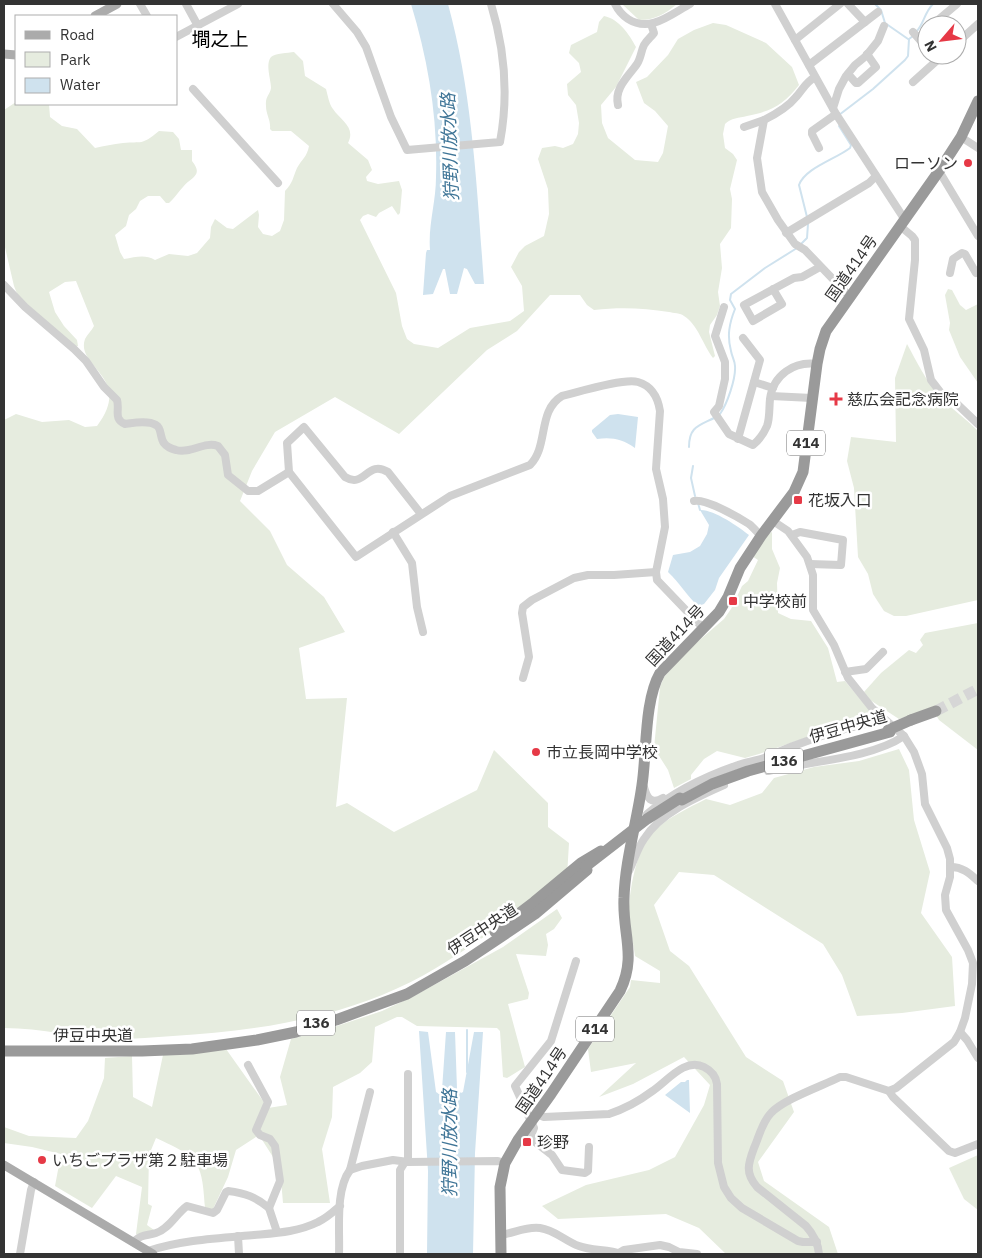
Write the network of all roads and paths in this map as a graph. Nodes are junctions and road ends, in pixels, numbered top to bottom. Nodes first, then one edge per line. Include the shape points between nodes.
1 (117, 4) edge
2 (140, 4) edge
3 (186, 4) edge
4 (333, 4) edge
5 (491, 4) edge
6 (615, 4) edge
7 (690, 4) edge
8 (774, 4) edge
9 (840, 4) edge
10 (848, 4) edge
11 (957, 4) edge
12 (233, 5) edge
13 (878, 12) dead end
14 (97, 15) edge
15 (146, 15) edge
16 (944, 15) edge
17 (865, 22) junction
18 (651, 24) junction
19 (978, 24) edge
20 (198, 26) junction
21 (884, 26) dead end
22 (914, 33) dead end
23 (967, 34) edge
24 (178, 36) edge
25 (917, 36) edge
26 (795, 40) junction
27 (867, 54) junction
28 (808, 65) junction
29 (930, 65) edge
30 (848, 74) junction
31 (815, 77) junction
32 (913, 82) dead end
33 (193, 89) dead end
34 (978, 101) edge
35 (618, 105) dead end
36 (834, 111) junction
37 (764, 120) junction
38 (744, 127) dead end
39 (961, 137) junction
40 (819, 148) dead end
41 (978, 148) edge
42 (939, 172) junction
43 (876, 176) junction
44 (278, 183) dead end
45 (902, 223) junction
46 (786, 233) junction
47 (978, 236) edge
48 (820, 267) junction
49 (978, 272) edge
50 (950, 273) dead end
51 (4, 285) edge
52 (773, 289) junction
53 (851, 298) junction
54 (724, 307) dead end
55 (743, 338) dead end
56 (817, 364) junction
57 (754, 382) junction
58 (772, 392) junction
59 (812, 398) junction
60 (978, 424) edge
61 (738, 439) junction
62 (289, 472) junction
63 (694, 501) dead end
64 (422, 514) junction
65 (773, 521) junction
66 (393, 532) junction
67 (792, 534) junction
68 (760, 536) junction
69 (810, 564) junction
70 (656, 572) junction
71 (703, 628) junction
72 (423, 632) dead end
73 (883, 652) dead end
74 (846, 672) junction
75 (523, 678) dead end
76 (936, 712) tunnel mouth
77 (880, 715) junction
78 (887, 732) junction
79 (904, 736) junction
80 (845, 742) junction
81 (762, 758) junction
82 (801, 764) junction
83 (642, 783) junction
84 (681, 799) junction
85 (635, 828) junction
86 (618, 845) junction
87 (629, 859) junction
88 (951, 867) junction
89 (626, 877) junction
90 (978, 881) edge
91 (466, 958) junction
92 (576, 961) dead end
93 (960, 1032) junction
94 (4, 1046) edge
95 (4, 1051) edge
96 (978, 1058) edge
97 (248, 1065) dead end
98 (408, 1074) dead end
99 (889, 1091) junction
100 (370, 1092) dead end
101 (534, 1118) junction
102 (978, 1144) edge
103 (589, 1147) dead end
104 (409, 1162) junction
105 (505, 1163) junction
106 (4, 1165) edge
107 (350, 1170) junction
108 (34, 1182) junction
109 (340, 1206) junction
110 (269, 1208) junction
111 (277, 1232) junction
112 (501, 1235) junction
113 (238, 1236) junction
114 (133, 1242) junction
115 (817, 1242) junction
116 (150, 1252) edge
117 (20, 1254) edge
118 (239, 1254) edge
119 (339, 1254) edge
120 (400, 1254) edge
121 (501, 1254) edge
122 (620, 1254) edge
123 (697, 1254) edge
124 (819, 1254) edge

1 - 14 main road
2 - 15 street
3 - 20 street
4 - 5 street via 366,47 391,118 408,150 500,142 506,82 500,35
6 - 18 street via 630,20 641,25
7 - 18 street
8 - 26 street
9 - 26 street
10 - 17 street
11 - 16 street
12 - 20 street
13 - 17 street
17 - 28 street
18 - 35 street via 654,33 618,92
19 - 23 street
20 - 24 street
21 - 27 street via 878,41
22 - 25 street
26 - 28 street
27 - 30 street
27 - 30 street via 876,67 858,83
28 - 31 street
29 - 32 street
30 - 36 street via 839,89
31 - 36 street
31 - 37 street via 805,84 797,97
33 - 44 street
34 - 39 highway, 国道414号 / 414
36 - 40 street via 812,131
36 - 43 street
37 - 38 street
37 - 46 street via 757,166 762,192
39 - 41 street
39 - 42 highway, 国道414号 / 414
42 - 45 highway, 国道414号 / 414
42 - 47 street
43 - 45 street
43 - 46 street
45 - 53 highway, 国道414号 / 414
45 - 60 street via 915,240 908,319 924,350 931,380 941,393
46 - 48 street
48 - 52 street
48 - 53 street
49 - 50 street via 962,253 953,259
51 - 62 street via 86,361 117,400 117,418 121,422 156,424 160,428 161,440 175,450 188,451 212,444 218,446 225,455 228,475 248,492 258,491
52 - 52 street via 782,304 753,321 744,305
53 - 56 highway, 国道414号 / 414 via 826,331
54 - 61 street via 715,336 725,362 725,379 719,406 714,412 726,432
55 - 57 street via 760,360
56 - 58 street via 807,362 793,366 782,374
56 - 59 highway, 国道414号 / 414
57 - 58 street
57 - 61 street
58 - 59 street
58 - 61 street via 768,424 759,438 753,445
59 - 65 highway, 国道414号 / 414 via 802,472 794,492
62 - 64 street via 287,443 304,427 345,478 357,481 371,470 384,469
62 - 66 street via 356,557
63 - 68 street via 701,500 732,515 750,525
64 - 66 street
64 - 70 street via 450,496 530,465 538,454 548,411 555,400 621,383 638,382 653,392 660,411 656,469 664,499 665,526
65 - 67 street
65 - 68 highway, 国道414号 / 414
66 - 72 street via 412,563 415,598
67 - 69 street
67 - 69 street via 800,532 843,540 841,566
68 - 71 highway, 国道414号 / 414 via 719,612
69 - 74 street via 813,610
70 - 71 street via 660,584
70 - 75 street via 582,576 526,604 522,613 529,657
71 - 83 highway, 国道414号 / 414 via 660,673 654,685
73 - 74 street via 866,668
74 - 77 street
76 - 78 highway, 伊豆中央道 / 136, bridge
77 - 79 street
77 - 81 street via 874,721 830,732
78 - 80 highway, 伊豆中央道 / 136
78 - 82 highway
78 - 84 highway, 伊豆中央道 / 136 via 748,771
79 - 82 street via 864,752
79 - 88 street via 920,766 924,804 947,848
80 - 81 highway
80 - 84 highway, 伊豆中央道 / 136 via 729,774
81 - 84 street via 718,772
82 - 84 street via 752,775
83 - 84 street via 646,795 654,802
83 - 85 highway, 国道414号 / 414
84 - 85 street
84 - 85 street via 671,811
84 - 89 street via 644,839
84 - 91 highway, 伊豆中央道 / 136, bridge via 646,819 546,902
85 - 86 highway
85 - 87 highway, 国道414号 / 414
85 - 91 highway via 581,862
86 - 87 highway
86 - 91 highway via 547,912 494,946
87 - 89 highway, 国道414号 / 414
88 - 90 street via 965,870
88 - 93 street via 945,894 946,910 971,956 973,968
89 - 101 highway, 国道414号 / 414 via 624,914 630,962 626,979
91 - 94 highway, 伊豆中央道 / 136 via 421,983 366,1007 296,1029 261,1036 173,1046
91 - 95 highway, 伊豆中央道 / 136 via 422,986 388,1002 286,1034 192,1049
92 - 101 street via 551,1042 515,1086
93 - 96 street
93 - 99 street via 944,1051
97 - 110 street via 268,1102 256,1130 275,1146 280,1181
98 - 104 street
99 - 102 street via 949,1151 955,1153
99 - 115 street via 840,1077 788,1101 766,1120 748,1162 752,1181 806,1226
100 - 107 street
101 - 103 street via 530,1138 552,1155 562,1170 585,1173 588,1170
101 - 105 highway, 国道414号 / 414
101 - 115 street via 609,1114 651,1092 684,1067 701,1065 716,1076 718,1084 718,1163 724,1187 731,1198 742,1208 798,1240
104 - 105 street
104 - 107 street via 393,1160
104 - 120 street via 400,1170
105 - 112 highway, 国道414号 / 414 via 500,1187
106 - 108 main road
107 - 109 street via 344,1180
108 - 114 main road
108 - 117 street
109 - 111 street via 317,1223
109 - 119 street
110 - 111 street
110 - 114 street via 247,1193 228,1191 213,1213 187,1206 166,1227
111 - 113 street
112 - 121 highway, 国道414号 / 414
112 - 122 street via 539,1228 553,1231 581,1247
113 - 116 street via 162,1246
113 - 118 street
114 - 116 main road
115 - 124 street
122 - 123 street via 624,1250 660,1246

